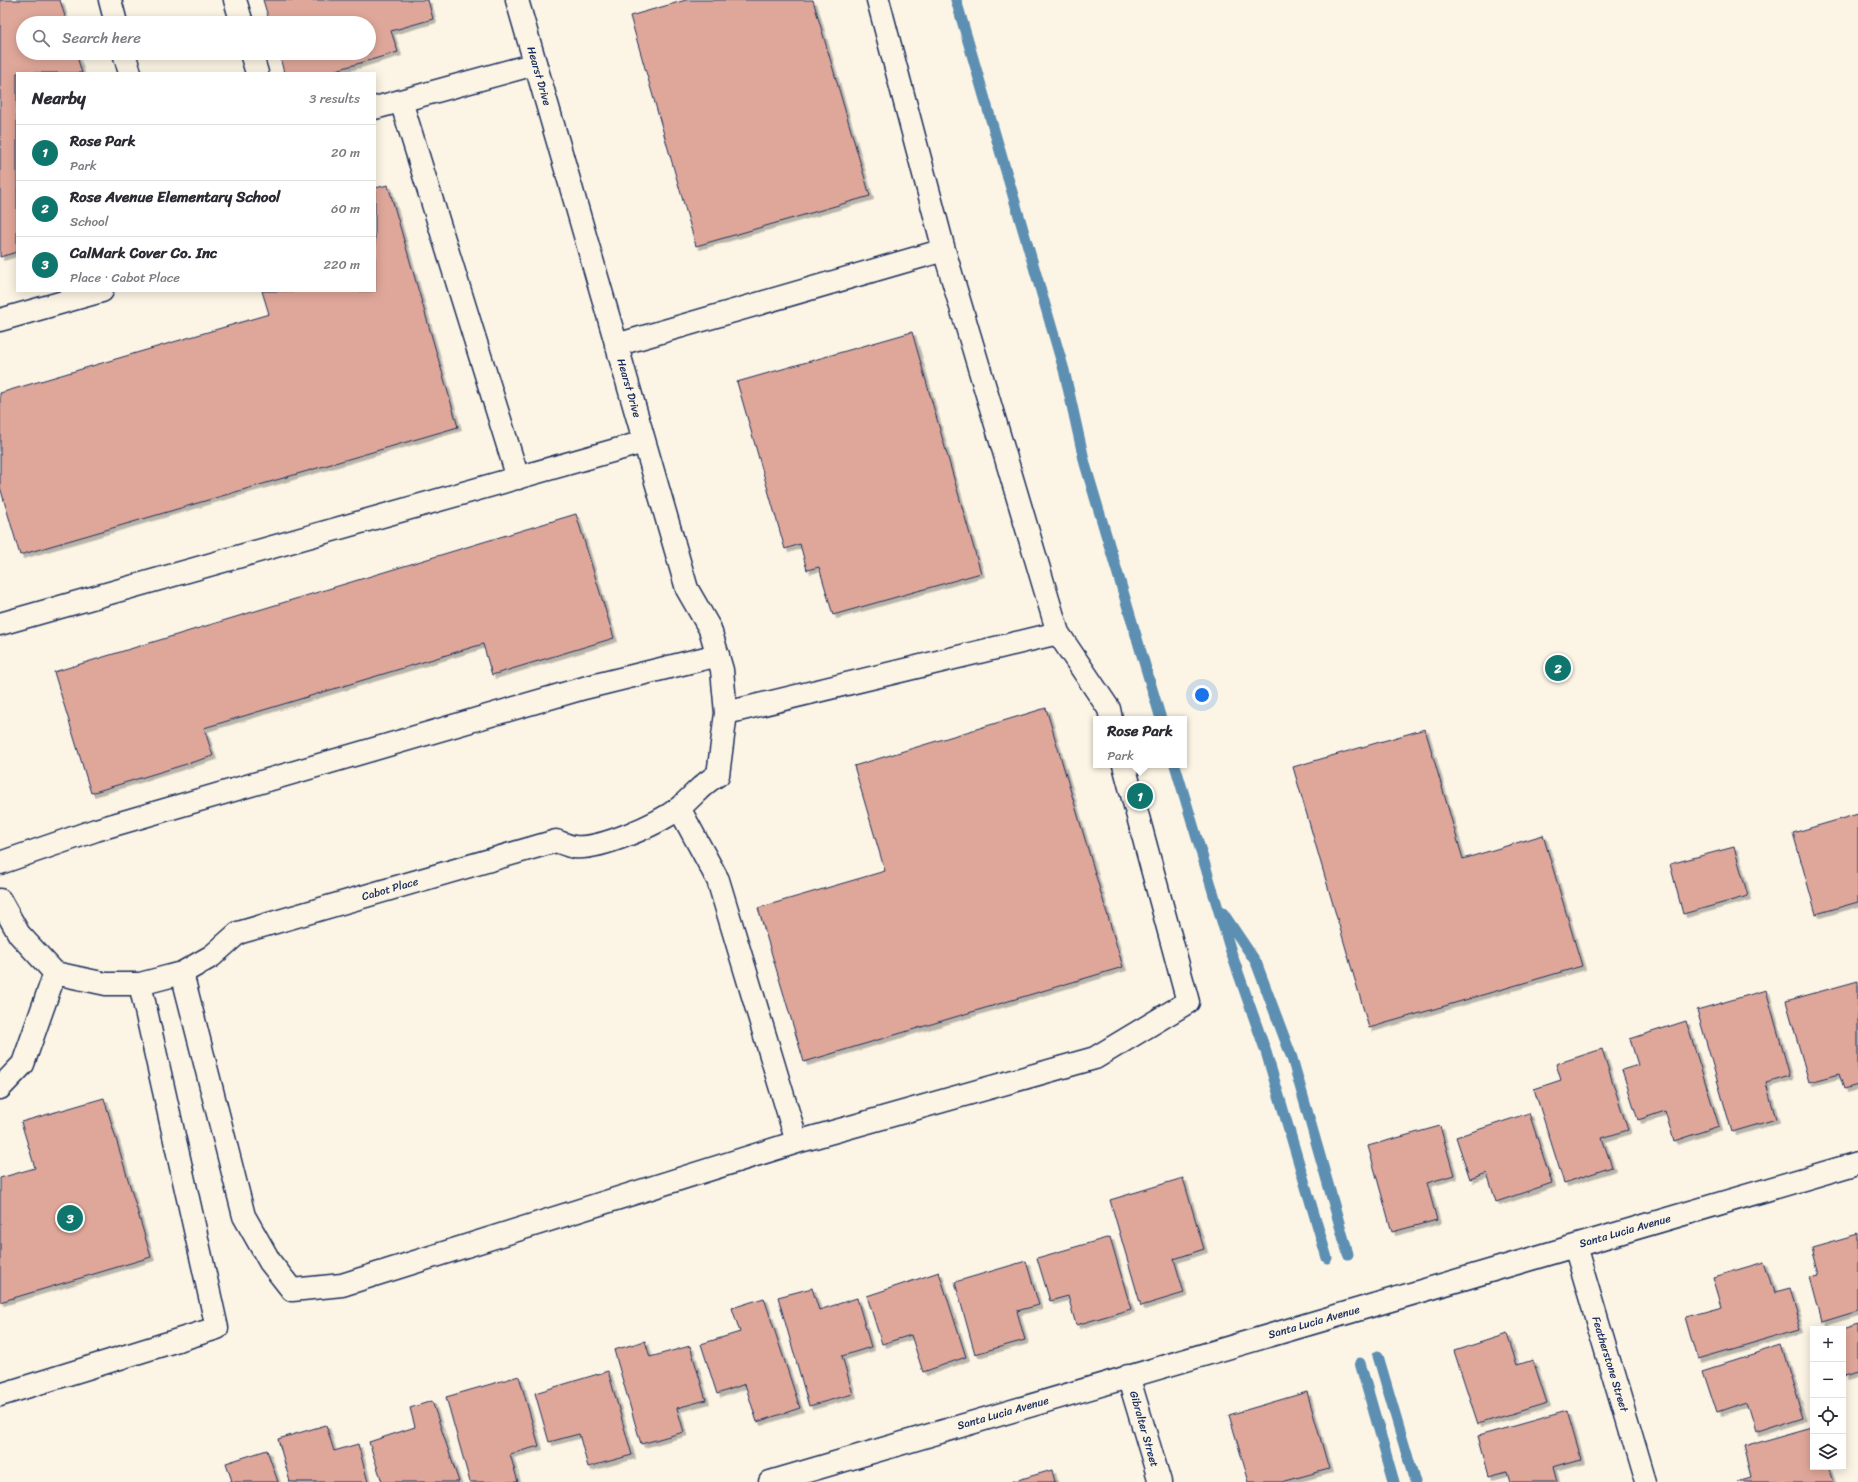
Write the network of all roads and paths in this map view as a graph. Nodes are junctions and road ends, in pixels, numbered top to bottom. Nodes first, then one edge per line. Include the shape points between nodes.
1 (110, 0) edge
2 (235, 0) edge
3 (517, 0) edge
4 (878, 0) edge
5 (114, 16) edge
6 (240, 16) edge
7 (126, 60) edge
8 (253, 60) edge
9 (535, 64) junction
10 (130, 72) edge
11 (257, 72) edge
12 (401, 101) junction
13 (376, 108) edge
14 (944, 250) junction
15 (98, 292) edge
16 (0, 320) edge
17 (616, 344) junction
18 (644, 442) junction
19 (518, 478) junction
20 (0, 624) edge
21 (1058, 633) junction
22 (718, 655) junction
23 (726, 713) junction
24 (1110, 716) edge
25 (1125, 768) edge
26 (718, 774) joint
27 (678, 808) junction
28 (0, 863) edge
29 (0, 900) edge
30 (55, 973) junction
31 (182, 973) junction
32 (140, 984) junction
33 (0, 1088) edge
34 (797, 1142) junction
35 (1858, 1163) edge
36 (1575, 1246) junction
37 (1128, 1376) junction
38 (0, 1396) edge
39 (770, 1482) edge
40 (1160, 1482) edge
41 (1646, 1482) edge

1 - 5 street
2 - 6 street
3 - 9 street, Hearst Drive
4 - 14 street
7 - 10 street
8 - 11 street
9 - 12 street
9 - 17 street, Hearst Drive
12 - 13 street
12 - 19 street
14 - 17 street
14 - 21 street
15 - 16 street
17 - 18 street, Hearst Drive
18 - 19 street
18 - 22 street, Hearst Drive via 687,589 710,629
19 - 20 street
21 - 23 street
21 - 24 street via 1109,709
22 - 23 street, Hearst Drive
22 - 28 street via 584,688 96,830
23 - 26 street, Hearst Drive
25 - 34 street via 1188,1002 1095,1058
26 - 27 street, Cabot Place
27 - 31 street, Cabot Place via 641,830 600,844 575,847 556,841 238,933 212,956
27 - 34 street via 718,880
29 - 30 street via 19,934
30 - 32 street, Cabot Place via 106,984
30 - 33 street via 23,1064
31 - 32 street, Cabot Place
31 - 34 street via 244,1216 270,1262 292,1290 342,1285
32 - 38 street via 217,1328
35 - 36 street, Santa Lucia Avenue
36 - 37 street, Santa Lucia Avenue
36 - 41 street, Featherstone Street
37 - 39 street, Santa Lucia Avenue
37 - 40 street, Gibralter Street

